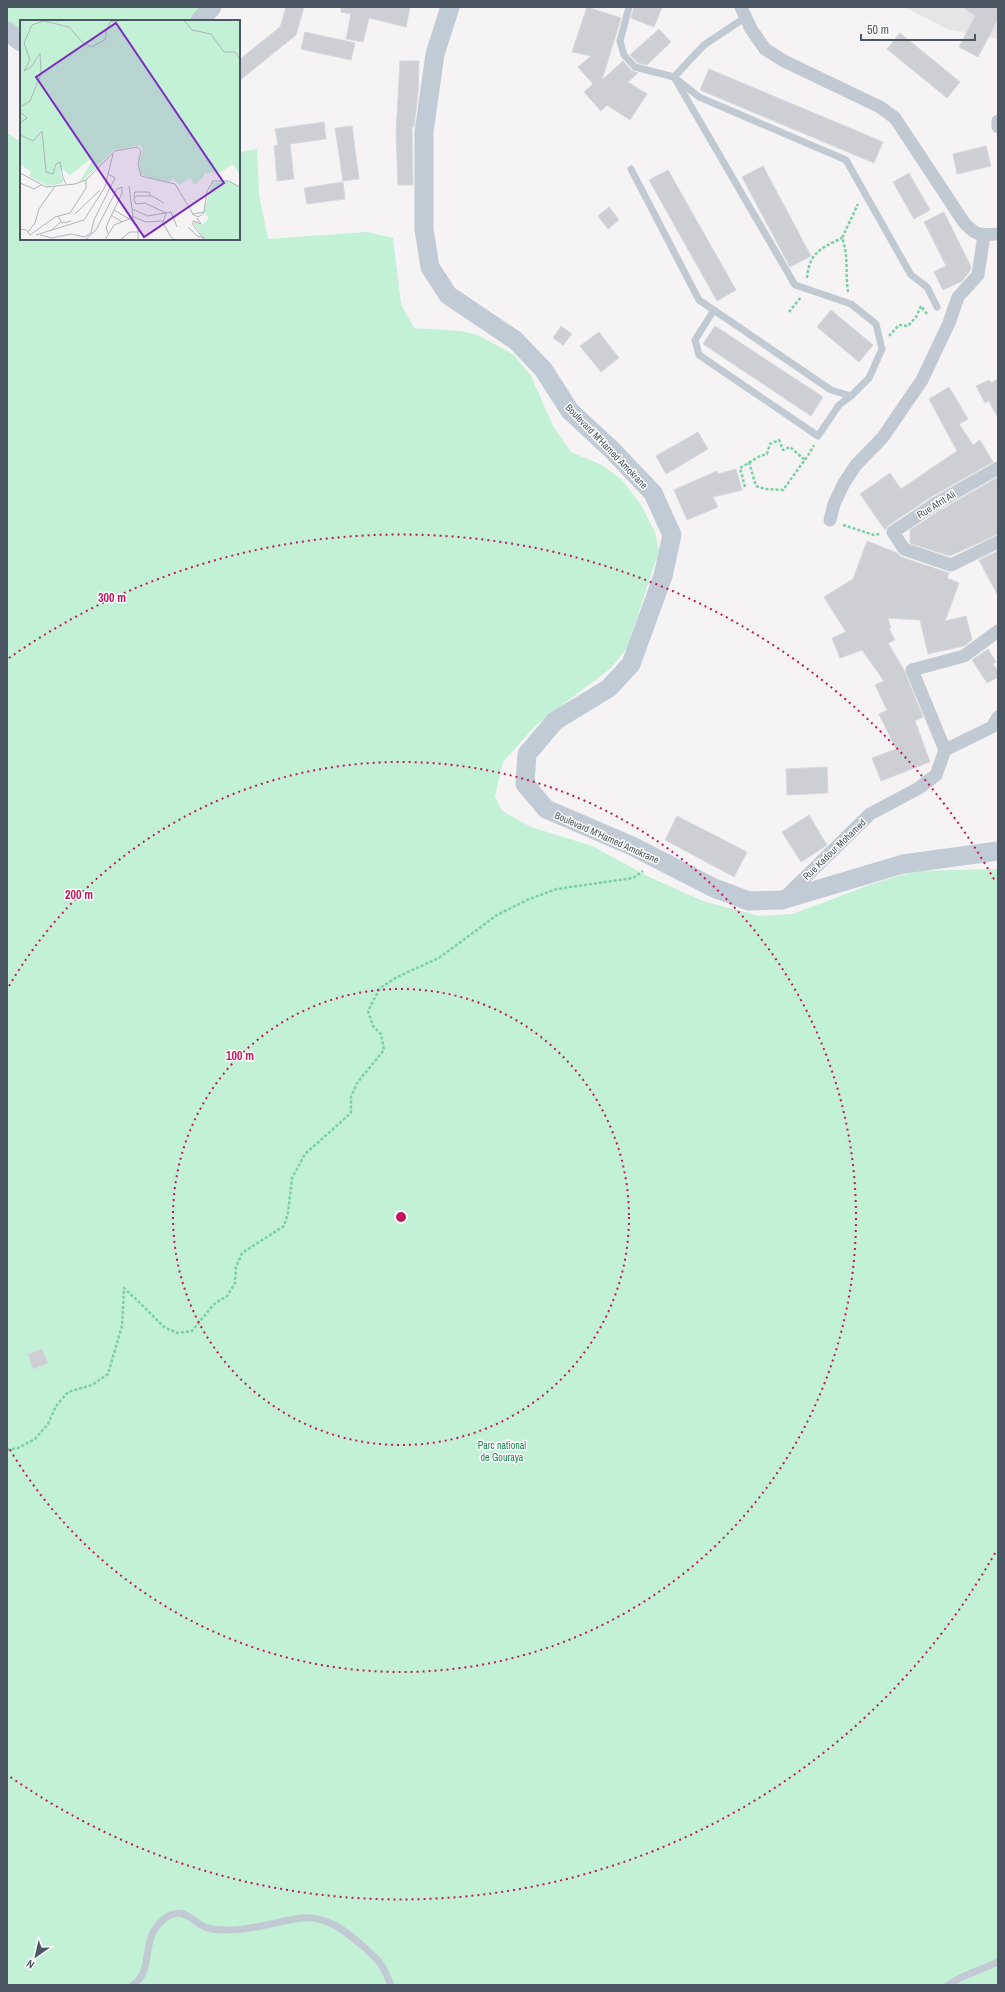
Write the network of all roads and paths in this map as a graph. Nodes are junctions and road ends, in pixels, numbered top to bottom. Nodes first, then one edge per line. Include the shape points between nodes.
1 (212, 7) edge
2 (450, 7) edge
3 (629, 7) edge
4 (743, 12) edge
5 (201, 20) edge
6 (7, 31) edge
7 (20, 41) edge
8 (674, 77) junction
9 (998, 121) edge
10 (998, 127) edge
11 (631, 169) dead end
12 (867, 194) junction
13 (998, 234) edge
14 (984, 235) junction
15 (842, 238) junction
16 (806, 289) junction
17 (851, 304) junction
18 (937, 307) joint
19 (714, 310) junction
20 (789, 312) dead end
21 (880, 342) junction
22 (851, 396) junction
23 (818, 436) junction
24 (805, 460) junction
25 (749, 462) junction
26 (998, 468) edge
27 (745, 487) dead end
28 (830, 520) joint
29 (893, 532) junction
30 (998, 542) edge
31 (998, 631) edge
32 (998, 717) edge
33 (945, 750) junction
34 (998, 852) edge
35 (658, 859) junction
36 (782, 900) junction
37 (7, 1450) edge
38 (998, 1962) edge
39 (133, 1985) edge
40 (391, 1985) edge
41 (948, 1985) edge

1 - 5 main road
2 - 35 main road, Boulevard M'Hamed Amokrane via 435,54 424,132 424,229 430,267 448,295 515,340 543,369 570,411 612,450 653,494 672,535 664,576 630,664 609,688 555,721 527,754 526,784 546,809
3 - 8 lane via 620,41 624,56 635,67
4 - 8 lane via 704,45
4 - 14 street via 765,49 880,107 895,118 963,222 972,232
6 - 7 main road
8 - 12 lane via 699,97 846,160
8 - 16 lane via 795,285
9 - 10 street
11 - 19 lane via 700,300
12 - 15 path via 861,198
12 - 18 lane via 912,275 927,287
13 - 14 street
14 - 28 street via 978,275 958,297 949,323 922,380 891,426 856,465 844,483
15 - 16 path via 813,255 808,267
15 - 17 path via 846,248 846,279
16 - 17 lane
16 - 20 path
17 - 21 lane via 876,324
18 - 21 path via 927,315 921,306 908,326 899,324 893,334
19 - 22 lane via 831,390
19 - 23 lane via 695,340 700,354
21 - 22 lane via 882,349 869,378
22 - 23 lane via 840,405
23 - 24 path
24 - 25 path via 790,448 783,450 778,440 770,444 768,454
24 - 25 path via 783,490 756,486
25 - 27 path via 740,468
26 - 29 street, Rue Afrit Ali via 935,504
28 - 29 path via 874,535
29 - 30 street via 904,549 951,565
31 - 33 street via 964,656 912,670
32 - 33 street via 992,727
33 - 36 street, Rue Kadour Mohamed via 936,775 919,788 870,814
34 - 36 main road, Boulevard M'Hamed Amokrane via 903,864
35 - 36 main road, Boulevard M'Hamed Amokrane via 714,888 749,901
35 - 37 path via 633,878 557,889 529,899 497,915 439,958 396,977 380,988 368,1011 373,1026 381,1034 384,1050 357,1083 351,1097 350,1113 305,1154 292,1178 284,1226 242,1253 236,1267 235,1283 227,1296 214,1304 192,1331 178,1334 165,1328 124,1288 122,1326 108,1374 92,1385 68,1392 56,1406 48,1424 36,1439 18,1448
38 - 41 lane
39 - 40 lane via 145,1972 148,1944 154,1929 165,1918 177,1914 187,1914 205,1927 226,1930 303,1918 328,1921 345,1931 380,1963

